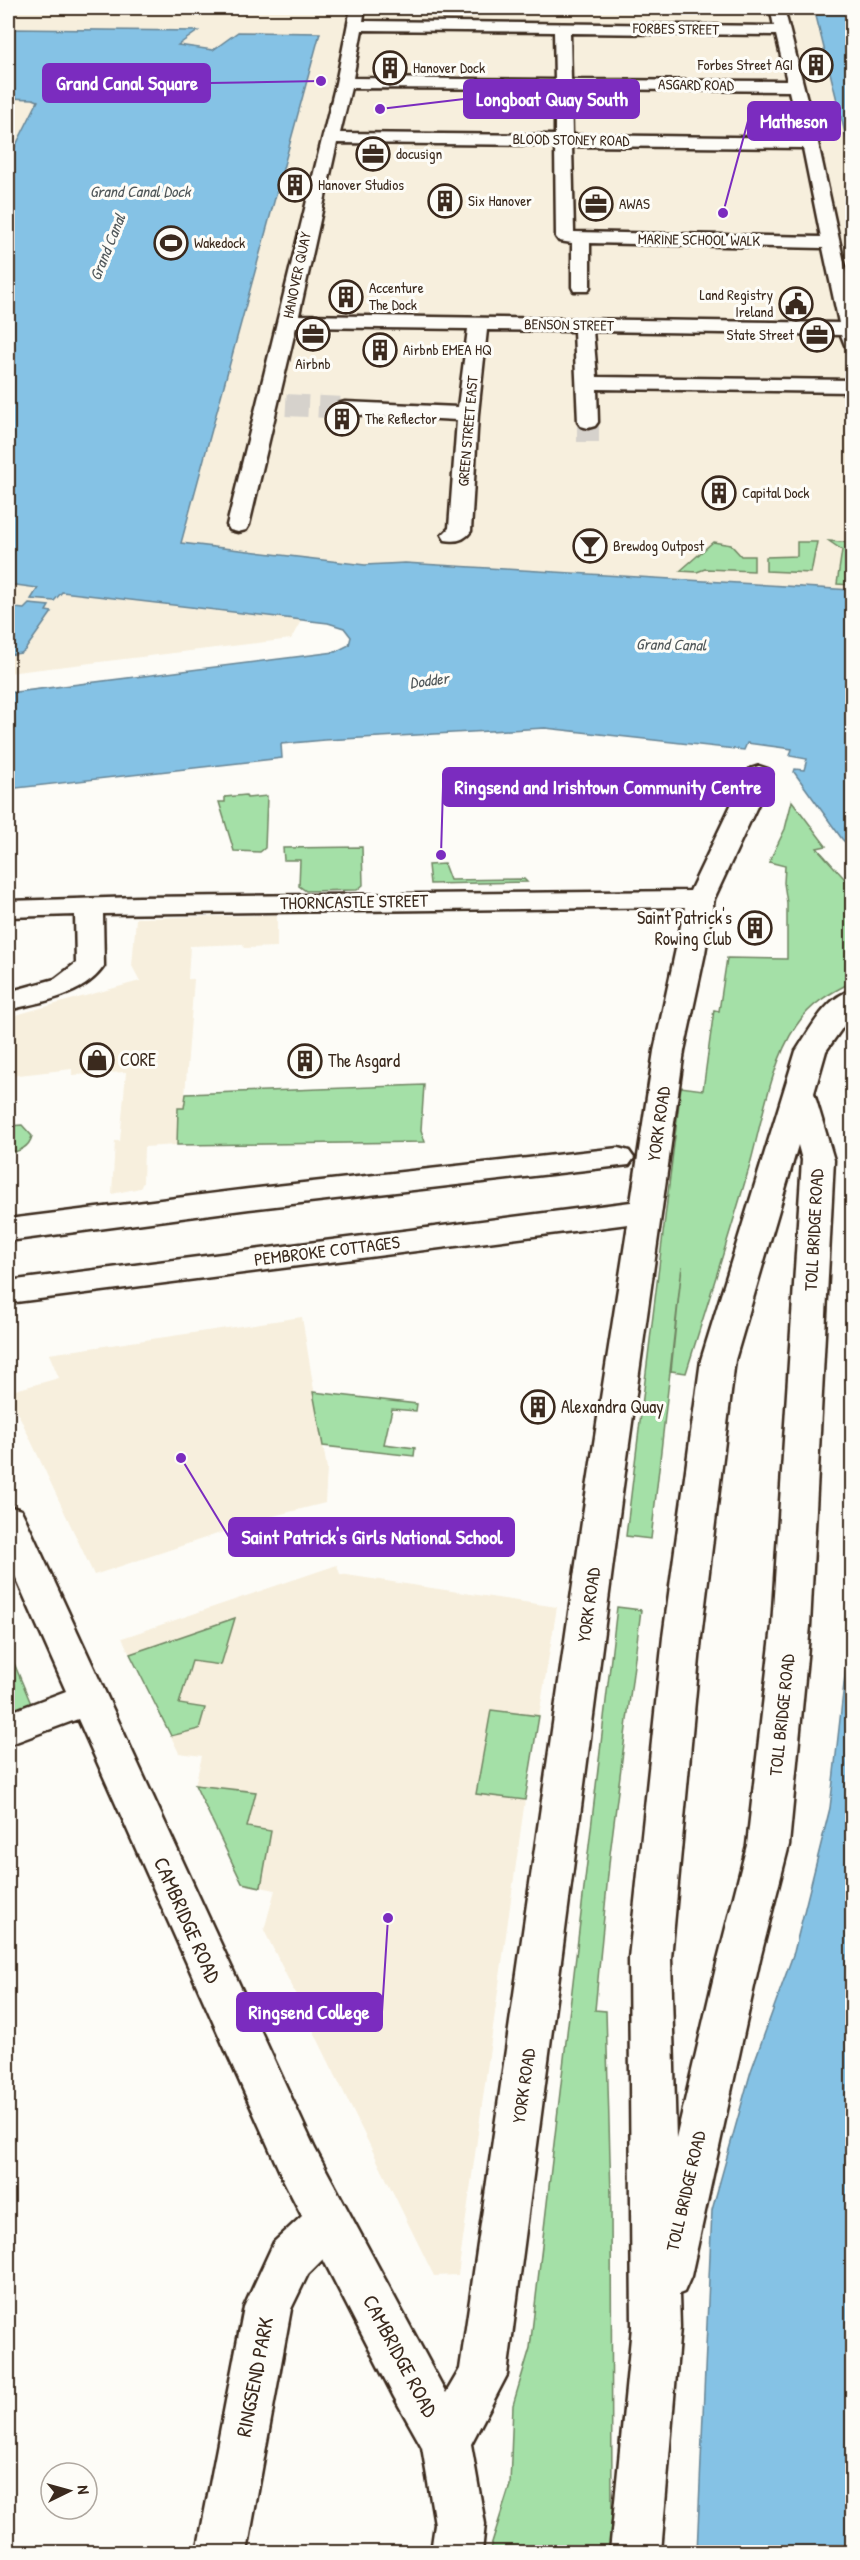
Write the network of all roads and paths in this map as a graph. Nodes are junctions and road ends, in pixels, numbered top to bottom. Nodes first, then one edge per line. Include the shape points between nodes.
1 (358, 8) edge
2 (777, 8) edge
3 (354, 25) junction
4 (562, 28) junction
5 (783, 31) junction
6 (344, 83) junction
7 (564, 84) junction
8 (796, 86) junction
9 (331, 138) junction
10 (564, 140) junction
11 (810, 143) junction
12 (573, 237) junction
13 (832, 243) junction
14 (581, 287) dead end
15 (288, 321) junction
16 (478, 324) junction
17 (583, 325) junction
18 (851, 335) edge
19 (586, 383) junction
20 (852, 386) edge
21 (345, 408) tunnel mouth
22 (468, 414) junction
23 (588, 422) tunnel mouth
24 (238, 525) dead end
25 (453, 535) dead end
26 (759, 774) dead end
27 (700, 899) junction
28 (89, 906) junction
29 (8, 909) edge
30 (852, 999) edge
31 (8, 1001) edge
32 (799, 1094) junction
33 (618, 1158) dead end
34 (640, 1212) junction
35 (8, 1230) edge
36 (8, 1292) edge
37 (8, 1520) edge
38 (89, 1699) junction
39 (8, 1729) edge
40 (330, 2221) junction
41 (656, 2327) junction
42 (446, 2440) junction
43 (222, 2553) edge
44 (456, 2553) edge
45 (635, 2553) edge

1 - 3 street, HANOVER QUAY
2 - 5 street
3 - 4 street, FORBES STREET
3 - 6 street, HANOVER QUAY
4 - 5 street, FORBES STREET via 605,22
4 - 7 street
5 - 8 street
6 - 7 street, ASGARD ROAD
6 - 9 street, HANOVER QUAY
7 - 8 street, ASGARD ROAD
7 - 10 street
8 - 11 street
9 - 10 street, BLOOD STONEY ROAD
9 - 15 street, HANOVER QUAY
10 - 11 street, BLOOD STONEY ROAD
10 - 12 street
11 - 13 street
12 - 13 street, MARINE SCHOOL WALK
12 - 14 street
13 - 18 street
15 - 16 street, BENSON STREET
15 - 24 street, HANOVER QUAY via 277,405
16 - 17 street, BENSON STREET
16 - 22 street, GREEN STREET EAST
17 - 18 street, BENSON STREET
17 - 19 street
19 - 20 street
19 - 23 street
21 - 22 street
22 - 25 street, GREEN STREET EAST via 460,531
26 - 27 street, YORK ROAD
27 - 28 street, THORNCASTLE STREET
27 - 34 street, YORK ROAD
28 - 29 street, THORNCASTLE STREET
28 - 31 street via 90,966 65,985
30 - 32 street, TOLL BRIDGE ROAD via 837,1012 811,1051
32 - 41 street, TOLL BRIDGE ROAD via 718,1360 682,1637 650,1958
32 - 41 street, TOLL BRIDGE ROAD via 818,1160 791,1626 768,1845
33 - 35 street
34 - 36 street, PEMBROKE COTTAGES
34 - 42 street, YORK ROAD via 483,2375
37 - 38 street, CAMBRIDGE ROAD
38 - 39 street
38 - 40 street, CAMBRIDGE ROAD via 299,2164
40 - 42 street, CAMBRIDGE ROAD
40 - 43 street, RINGSEND PARK via 291,2258 268,2307
41 - 45 street, TOLL BRIDGE ROAD
42 - 44 street via 460,2524

